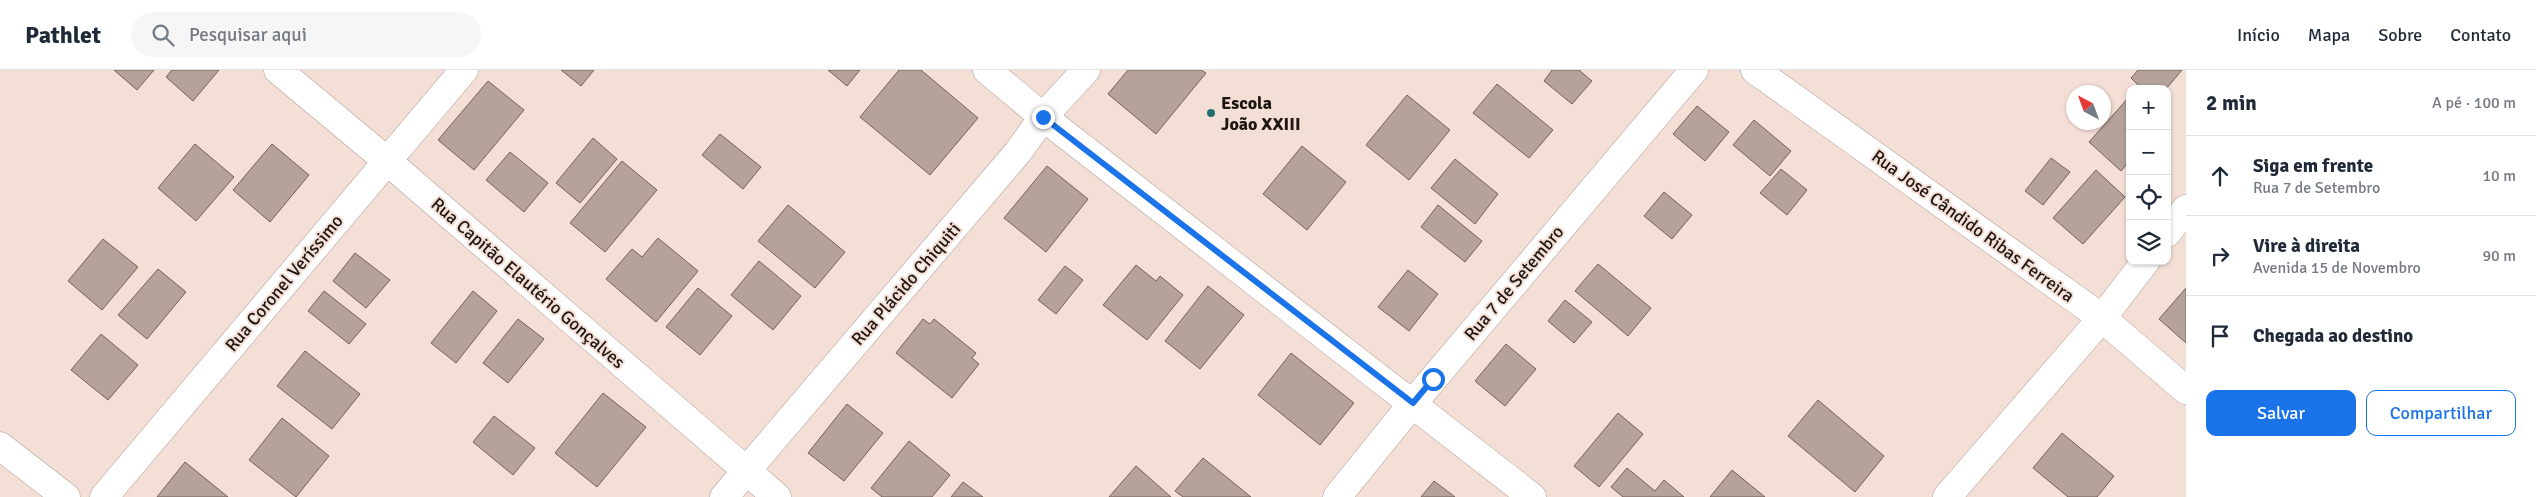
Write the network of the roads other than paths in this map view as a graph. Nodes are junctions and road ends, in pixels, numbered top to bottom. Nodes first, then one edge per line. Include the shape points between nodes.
1 (278, 70) edge
2 (464, 70) edge
3 (987, 70) edge
4 (1086, 70) edge
5 (1694, 70) edge
6 (1755, 70) edge
7 (1043, 117) junction
8 (386, 160) junction
9 (2186, 209) edge
10 (2171, 228) edge
11 (2143, 265) edge
12 (2102, 318) junction
13 (2186, 390) edge
14 (1413, 403) junction
15 (0, 446) edge
16 (746, 470) junction
17 (66, 497) edge
18 (104, 497) edge
19 (724, 497) edge
20 (777, 497) edge
21 (1337, 497) edge
22 (1532, 497) edge
23 (1947, 497) edge

1 - 8 street, Rua Capitão Elautério Gonçalves
2 - 8 street, Rua Coronel Veríssimo
3 - 7 street
4 - 7 street, Rua Plácido Chiquiti
5 - 14 street, Rua 7 de Setembro
6 - 12 street, Rua José Cândido Ribas Ferreira
7 - 14 street
7 - 16 street, Rua Plácido Chiquiti via 1018,152
8 - 16 street, Rua Capitão Elautério Gonçalves
8 - 18 street, Rua Coronel Veríssimo
9 - 10 street
11 - 12 street
12 - 13 street, Rua José Cândido Ribas Ferreira
12 - 23 street
14 - 21 street, Rua 7 de Setembro
14 - 22 street
15 - 17 street
16 - 19 street, Rua Plácido Chiquiti
16 - 20 street, Rua Capitão Elautério Gonçalves

